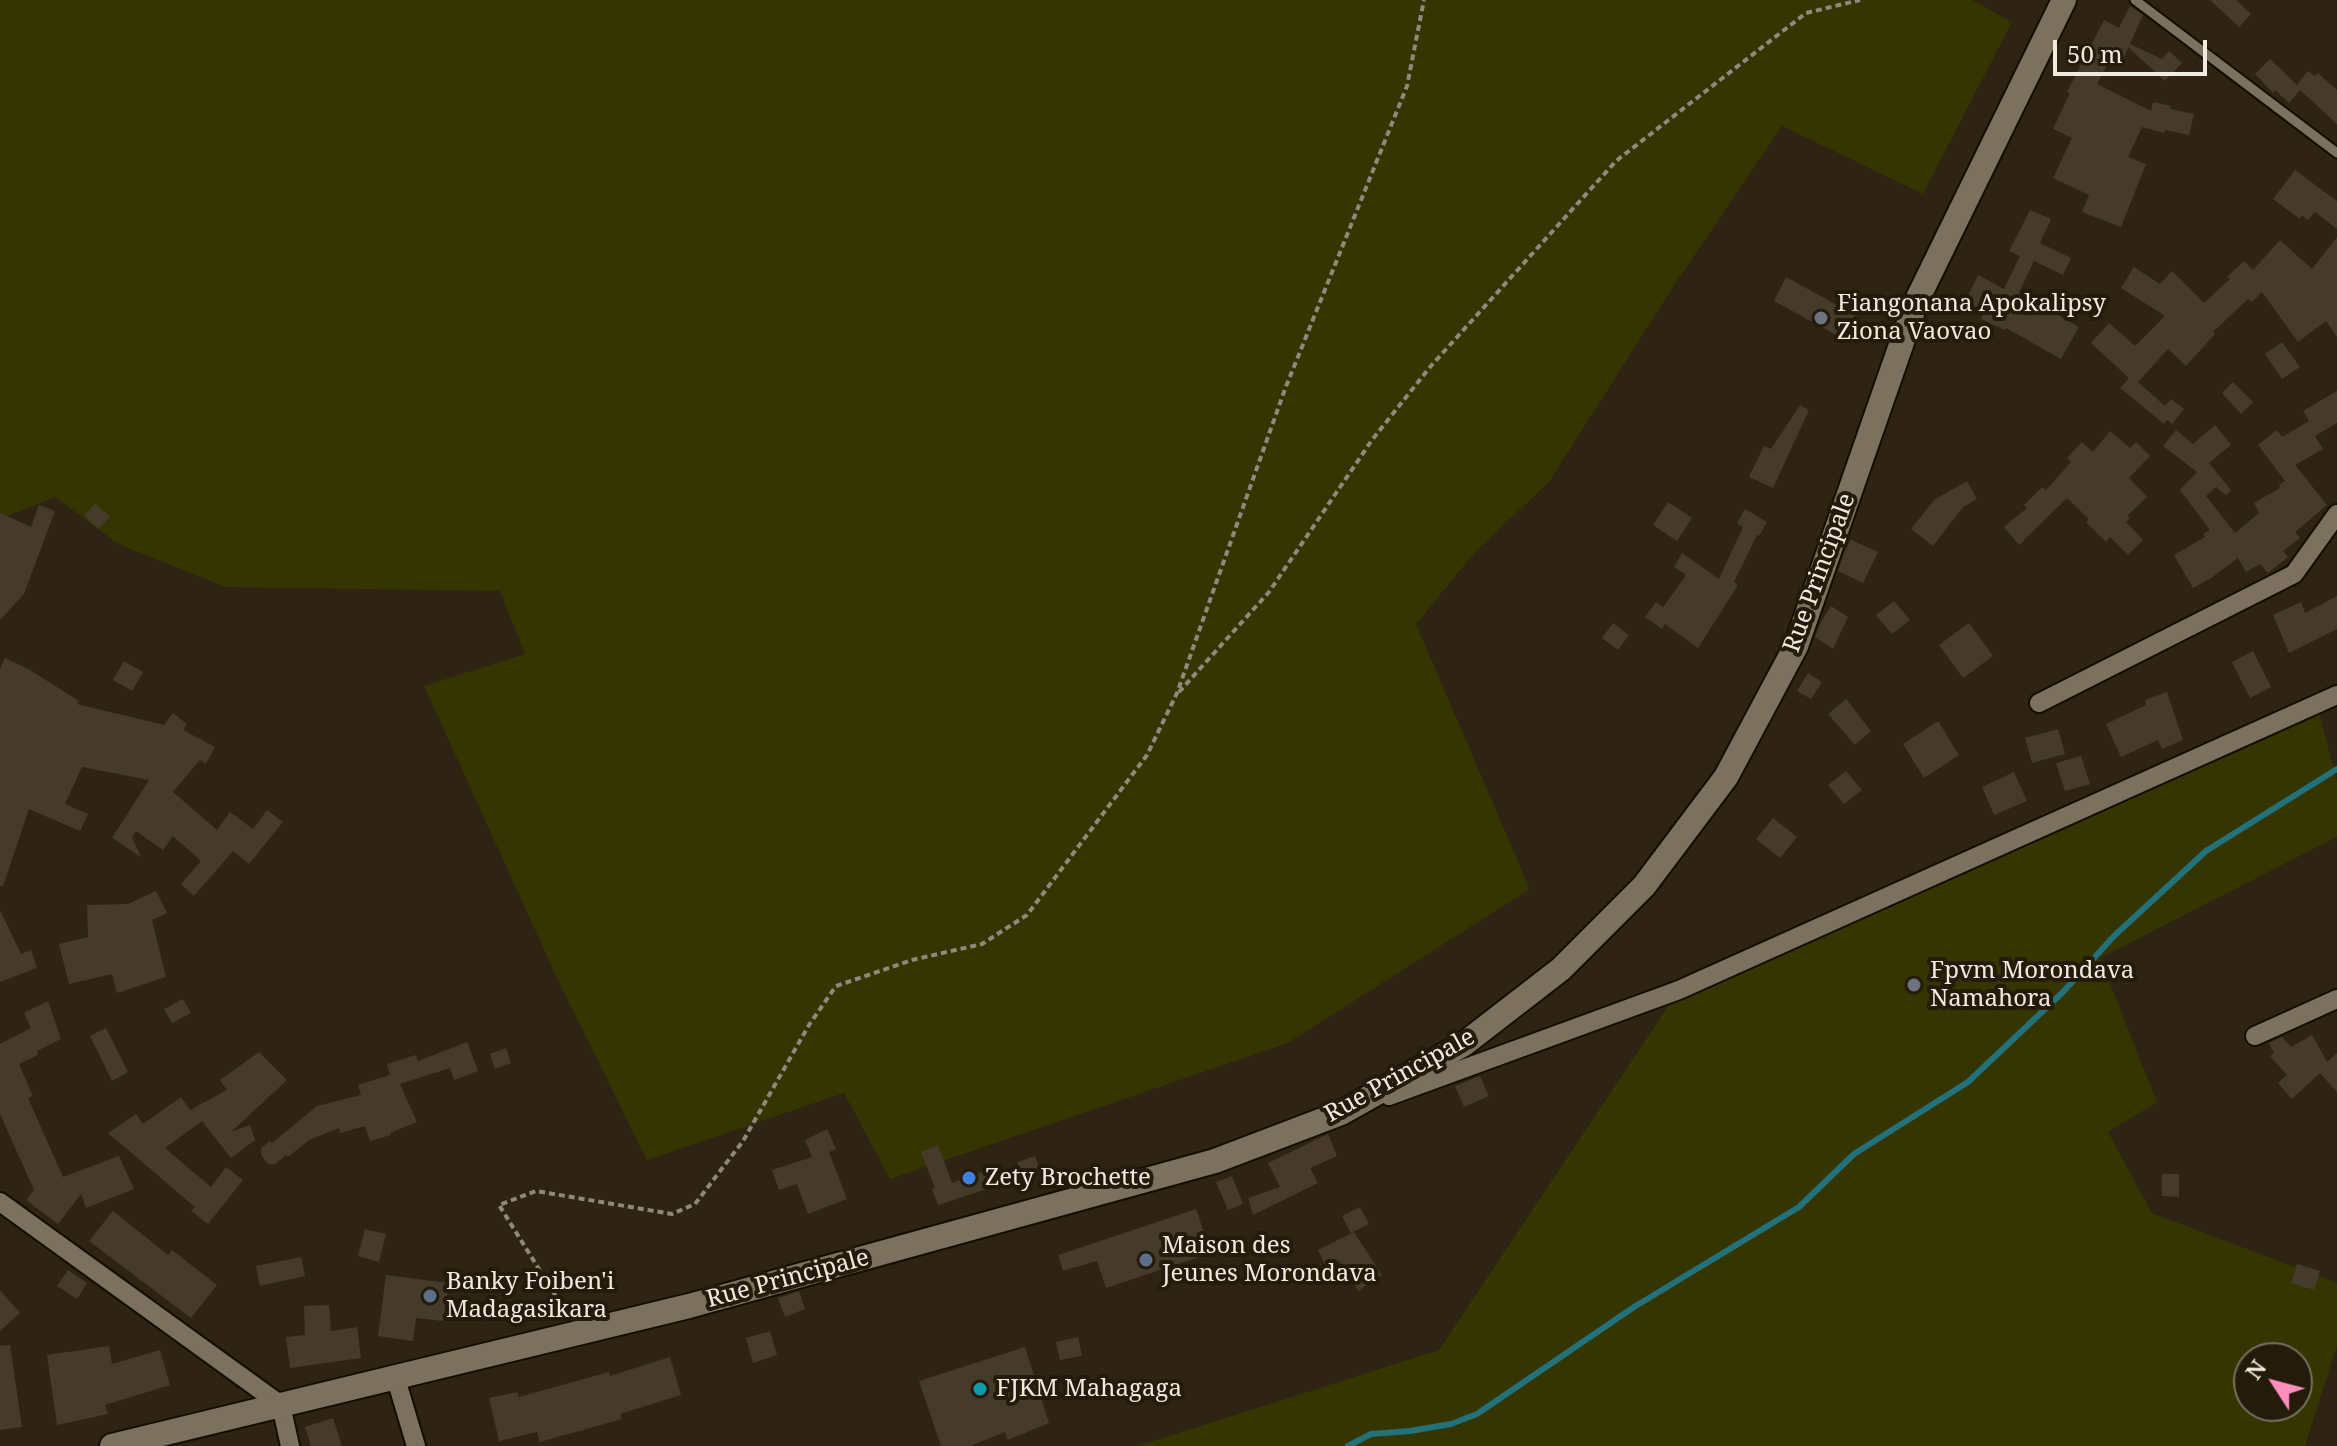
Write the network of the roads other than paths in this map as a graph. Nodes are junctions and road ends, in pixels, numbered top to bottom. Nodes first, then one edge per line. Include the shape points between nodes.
1 (2064, 0) edge
2 (2135, 0) edge
3 (2337, 153) edge
4 (2337, 514) edge
5 (2337, 695) edge
6 (2039, 703) dead end
7 (2337, 999) edge
8 (2255, 1036) dead end
9 (1341, 1113) junction
10 (0, 1202) edge
11 (396, 1379) junction
12 (281, 1405) junction
13 (112, 1446) edge
14 (290, 1446) edge
15 (416, 1446) edge

1 - 9 main road, Rue Principale via 1916,302 1796,646 1726,777 1644,886 1561,969 1464,1044
2 - 3 lane
4 - 6 street via 2294,574
5 - 9 street via 1679,990
7 - 8 street
9 - 11 main road, Rue Principale via 1215,1161 689,1306
10 - 12 street
11 - 12 main road, Rue Principale
11 - 15 street
12 - 13 main road, Rue Principale
12 - 14 street

